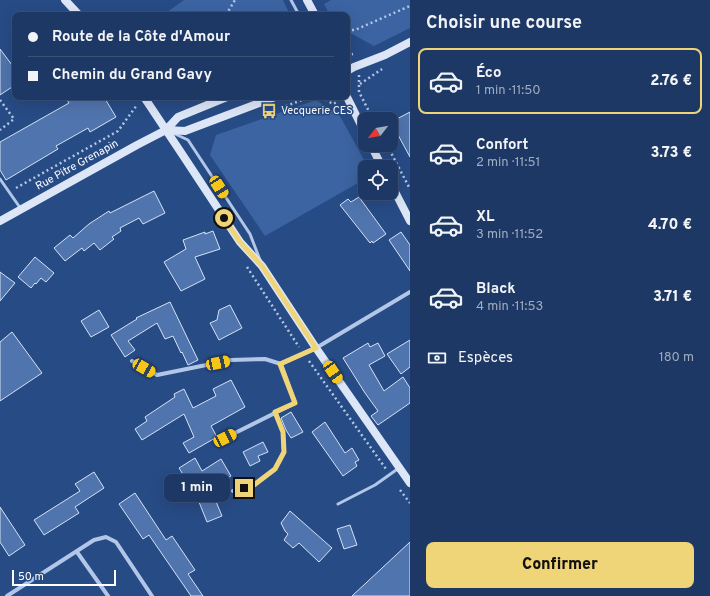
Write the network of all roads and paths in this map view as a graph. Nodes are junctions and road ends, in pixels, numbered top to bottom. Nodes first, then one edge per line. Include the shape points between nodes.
1 (65, 0) edge
2 (234, 0) edge
3 (291, 0) edge
4 (307, 0) edge
5 (410, 6) edge
6 (76, 12) edge
7 (228, 12) edge
8 (297, 12) edge
9 (313, 12) edge
10 (350, 30) edge
11 (410, 42) edge
12 (350, 69) edge
13 (362, 98) dead end
14 (0, 100) edge
15 (146, 100) edge
16 (220, 100) edge
17 (267, 100) edge
18 (348, 100) edge
19 (136, 105) dead end
20 (369, 112) edge
21 (358, 119) edge
22 (0, 130) edge
23 (166, 130) junction
24 (391, 152) edge
25 (0, 179) edge
26 (410, 189) edge
27 (9, 192) junction
28 (398, 198) edge
29 (21, 209) junction
30 (0, 221) edge
31 (410, 222) edge
32 (262, 266) junction
33 (410, 292) edge
34 (316, 348) junction
35 (132, 361) dead end
36 (280, 364) junction
37 (275, 412) junction
38 (225, 438) dead end
39 (399, 468) junction
40 (409, 480) edge
41 (233, 491) dead end
42 (338, 504) dead end
43 (77, 552) junction
44 (7, 596) edge
45 (108, 596) edge
46 (152, 596) edge

1 - 6 main road
2 - 7 path
3 - 8 lane
4 - 9 main road
5 - 10 path
11 - 12 main road
13 - 20 path
14 - 22 path via 14,119
15 - 23 main road
16 - 23 main road, Rue Pitre Grenapin via 178,117
17 - 23 main road, Rue Pitre Grenapin via 185,131
18 - 21 main road
19 - 27 path via 118,131
23 - 29 main road, Rue Pitre Grenapin
23 - 32 main road via 240,242
23 - 32 lane via 188,140 250,234
24 - 26 path
25 - 27 lane
27 - 29 lane
28 - 31 main road
29 - 30 main road, Rue Pitre Grenapin
32 - 34 main road
33 - 34 street
34 - 36 street
34 - 39 main road
35 - 36 street via 157,376 231,360 265,359
36 - 37 street via 295,403
37 - 38 street
37 - 41 street via 283,432 284,452 275,469 254,485
39 - 40 main road
39 - 42 lane via 375,485
43 - 44 street
43 - 45 street
43 - 46 street via 94,540 106,537 116,542

